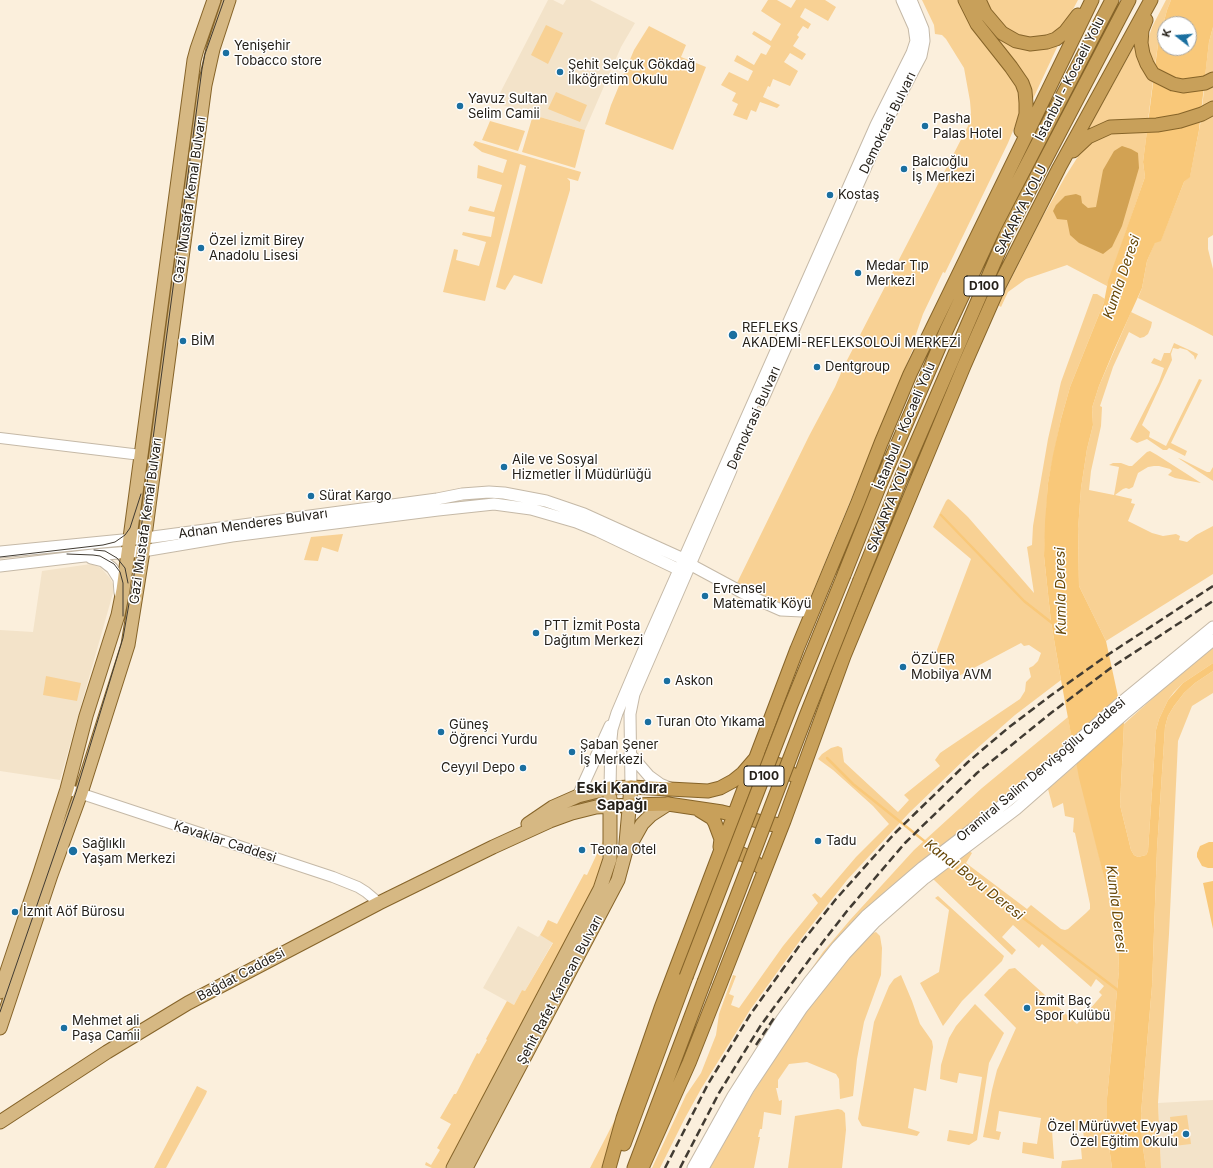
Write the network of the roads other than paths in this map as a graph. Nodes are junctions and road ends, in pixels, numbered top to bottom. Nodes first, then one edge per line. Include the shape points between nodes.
1 (214, 0) edge
2 (229, 0) edge
3 (902, 0) edge
4 (911, 0) edge
5 (965, 0) edge
6 (979, 0) edge
7 (1088, 0) edge
8 (1092, 0) edge
9 (1112, 0) edge
10 (1129, 0) edge
11 (1152, 0) edge
12 (1209, 81) edge
13 (1208, 111) edge
14 (880, 127) junction
15 (1059, 168) junction
16 (1006, 174) junction
17 (955, 279) junction
18 (964, 366) junction
19 (0, 438) edge
20 (142, 455) junction
21 (900, 481) junction
22 (879, 487) junction
23 (131, 538) junction
24 (145, 538) junction
25 (143, 551) junction
26 (0, 552) edge
27 (129, 552) junction
28 (70, 557) junction
29 (0, 566) edge
30 (685, 566) junction
31 (814, 606) junction
32 (118, 615) junction
33 (1213, 627) edge
34 (1213, 640) edge
35 (1121, 709) junction
36 (617, 713) junction
37 (772, 716) junction
38 (817, 729) junction
39 (630, 754) junction
40 (756, 759) junction
41 (1044, 777) junction
42 (798, 782) junction
43 (67, 789) junction
44 (670, 789) junction
45 (81, 793) junction
46 (578, 796) junction
47 (624, 798) junction
48 (668, 804) junction
49 (696, 808) junction
50 (580, 811) junction
51 (734, 815) junction
52 (784, 821) junction
53 (610, 829) junction
54 (493, 847) junction
55 (957, 847) junction
56 (626, 854) junction
57 (718, 861) junction
58 (927, 870) junction
59 (763, 872) junction
60 (379, 903) junction
61 (0, 992) edge
62 (0, 1028) edge
63 (0, 1122) edge
64 (453, 1168) edge
65 (466, 1168) edge
66 (609, 1168) edge
67 (615, 1168) edge
68 (634, 1168) edge
69 (642, 1168) edge
70 (693, 1168) edge
71 (703, 1168) edge

1 - 20 main road, Gazi Mustafa Kemal Bulvarı via 194,60
2 - 24 main road, Gazi Mustafa Kemal Bulvarı via 212,49 205,85
3 - 14 main road, Demokrasi Bulvarı via 914,27 915,47
4 - 14 main road, Demokrasi Bulvarı via 924,29 923,48 917,64
5 - 16 highway via 976,24 1011,67 1025,91 1026,114
6 - 7 highway via 1002,33 1016,41 1030,44 1047,42 1065,32
8 - 16 highway
9 - 22 highway, İstanbul - Kocaeli Yolu / D100 via 993,230 946,331
10 - 21 highway, SAKARYA YOLU / D100 via 1007,233
11 - 12 highway via 1142,30 1141,43 1142,54 1153,74 1183,86
11 - 15 highway
13 - 15 highway via 1180,121 1117,126 1099,131 1077,146
14 - 30 main road, Demokrasi Bulvarı
15 - 18 highway via 1000,284
16 - 17 highway
17 - 22 highway via 915,382
17 - 31 highway via 880,442
18 - 21 highway
18 - 38 highway via 844,656
19 - 20 street
20 - 23 main road, Gazi Mustafa Kemal Bulvarı
21 - 68 highway, SAKARYA YOLU / D100, bridge via 806,716
22 - 67 highway, İstanbul - Kocaeli Yolu / D100, bridge via 791,705
23 - 24 main road, Adnan Menderes Bulvarı
23 - 26 main road, Adnan Menderes Bulvarı
23 - 27 main road, Gazi Mustafa Kemal Bulvarı
24 - 25 main road, Gazi Mustafa Kemal Bulvarı
24 - 30 main road, Adnan Menderes Bulvarı via 489,492 532,498 584,514
25 - 27 main road, Adnan Menderes Bulvarı
25 - 30 main road, Adnan Menderes Bulvarı via 240,535 494,504 531,509 576,522
25 - 45 main road, Gazi Mustafa Kemal Bulvarı via 128,645
27 - 28 main road, Adnan Menderes Bulvarı
27 - 32 main road, Gazi Mustafa Kemal Bulvarı
28 - 29 main road, Adnan Menderes Bulvarı
28 - 32 main road via 100,560 112,568 119,584
30 - 31 main road via 781,610 802,611
30 - 36 main road, Demokrasi Bulvarı
30 - 39 main road, Demokrasi Bulvarı via 634,694 630,714
31 - 37 highway
32 - 43 main road, Gazi Mustafa Kemal Bulvarı via 86,716
33 - 35 main road, Oramiral Salim Dervişoğllu Caddesi
34 - 35 main road, Oramiral Salim Dervişoğllu Caddesi
35 - 41 main road, Oramiral Salim Dervişoğllu Caddesi
36 - 46 main road
36 - 47 main road via 617,779
36 - 47 main road, Demokrasi Bulvarı via 611,739
37 - 38 highway via 780,726 794,732
37 - 40 highway
38 - 42 highway
39 - 44 main road via 649,776
39 - 47 main road, Demokrasi Bulvarı
40 - 42 highway via 780,765
40 - 44 highway via 743,773 720,788 708,791
40 - 51 highway
41 - 55 main road, Oramiral Salim Dervişoğllu Caddesi
41 - 55 main road, Oramiral Salim Dervişoğllu Caddesi via 1016,809
42 - 52 highway
43 - 45 street, Kavaklar Caddesi
43 - 61 main road, Gazi Mustafa Kemal Bulvarı
44 - 47 highway
45 - 60 street, Kavaklar Caddesi via 333,878 362,890
45 - 62 main road, Gazi Mustafa Kemal Bulvarı
46 - 47 main road
46 - 54 main road via 553,807
47 - 48 highway
47 - 50 main road
47 - 53 main road, Şehit Rafet Karacan Bulvarı
47 - 56 main road, Şehit Rafet Karacan Bulvarı
48 - 49 highway
48 - 56 main road via 642,824
49 - 51 highway
49 - 57 highway via 712,818 719,829 721,839
50 - 53 main road via 599,817
50 - 54 main road via 550,821
51 - 52 highway via 774,824
51 - 57 highway
52 - 59 highway
53 - 64 main road, Şehit Rafet Karacan Bulvarı via 610,859 600,889
54 - 60 main road, Bağdat Caddesi
55 - 58 main road, Oramiral Salim Dervişoğllu Caddesi
56 - 65 main road, Şehit Rafet Karacan Bulvarı via 609,898
57 - 59 highway via 730,854 742,854 757,863
57 - 66 highway via 659,1015 623,1118
58 - 70 main road, Oramiral Salim Dervişoğllu Caddesi via 866,916 809,982 751,1066
58 - 71 main road, Oramiral Salim Dervişoğllu Caddesi via 874,923 824,979 748,1090
59 - 69 highway via 689,1063
60 - 63 main road, Bağdat Caddesi via 188,1003

